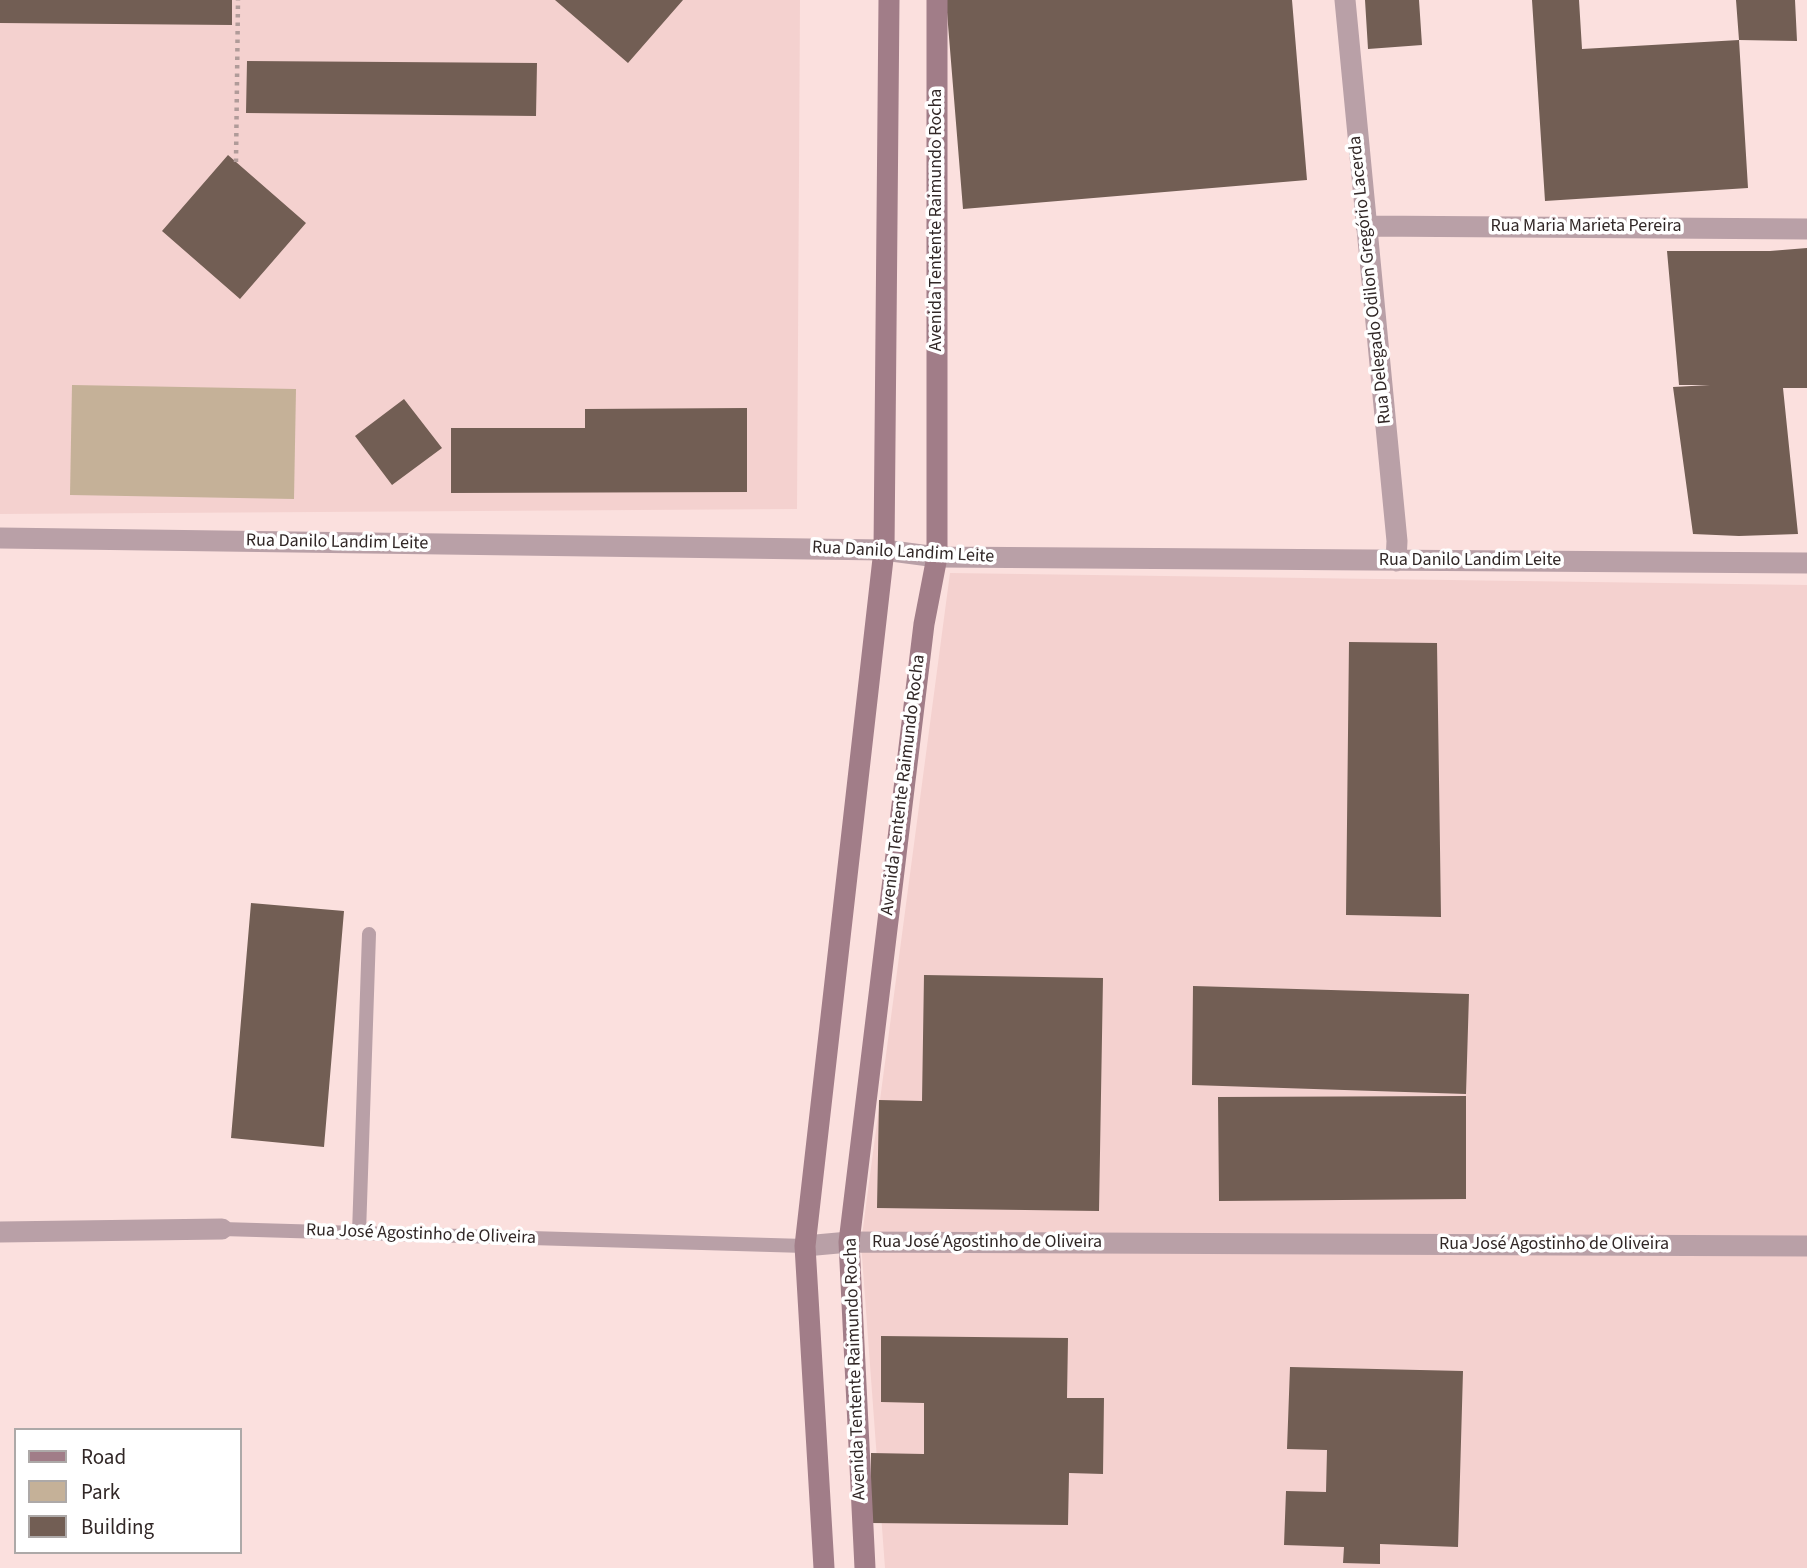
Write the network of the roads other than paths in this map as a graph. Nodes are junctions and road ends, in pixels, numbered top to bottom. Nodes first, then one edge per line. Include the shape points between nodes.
1 (888, 0) edge
2 (937, 0) edge
3 (1345, 0) edge
4 (1366, 226) junction
5 (1807, 229) edge
6 (0, 538) edge
7 (884, 550) junction
8 (937, 557) junction
9 (1396, 561) junction
10 (1807, 563) edge
11 (369, 934) dead end
12 (222, 1229) joint
13 (0, 1232) edge
14 (359, 1233) junction
15 (849, 1242) junction
16 (805, 1246) junction
17 (1807, 1246) edge
18 (824, 1568) edge
19 (865, 1568) edge

1 - 7 street
2 - 8 street, Avenida Tentente Raimundo Rocha
3 - 4 street, Rua Delegado Odilon Gregório Lacerda
4 - 5 street, Rua Maria Marieta Pereira
4 - 9 street, Rua Delegado Odilon Gregório Lacerda
6 - 7 street, Rua Danilo Landim Leite
7 - 8 street, Rua Danilo Landim Leite
7 - 16 street
8 - 9 street, Rua Danilo Landim Leite
8 - 15 street, Avenida Tentente Raimundo Rocha via 924,624
9 - 10 street, Rua Danilo Landim Leite
11 - 14 lane
12 - 13 street, Rua José Agostinho de Oliveira
12 - 14 lane, Rua José Agostinho de Oliveira
14 - 16 lane, Rua José Agostinho de Oliveira
15 - 16 street, Rua José Agostinho de Oliveira
15 - 17 street, Rua José Agostinho de Oliveira
15 - 19 street, Avenida Tentente Raimundo Rocha
16 - 18 street

